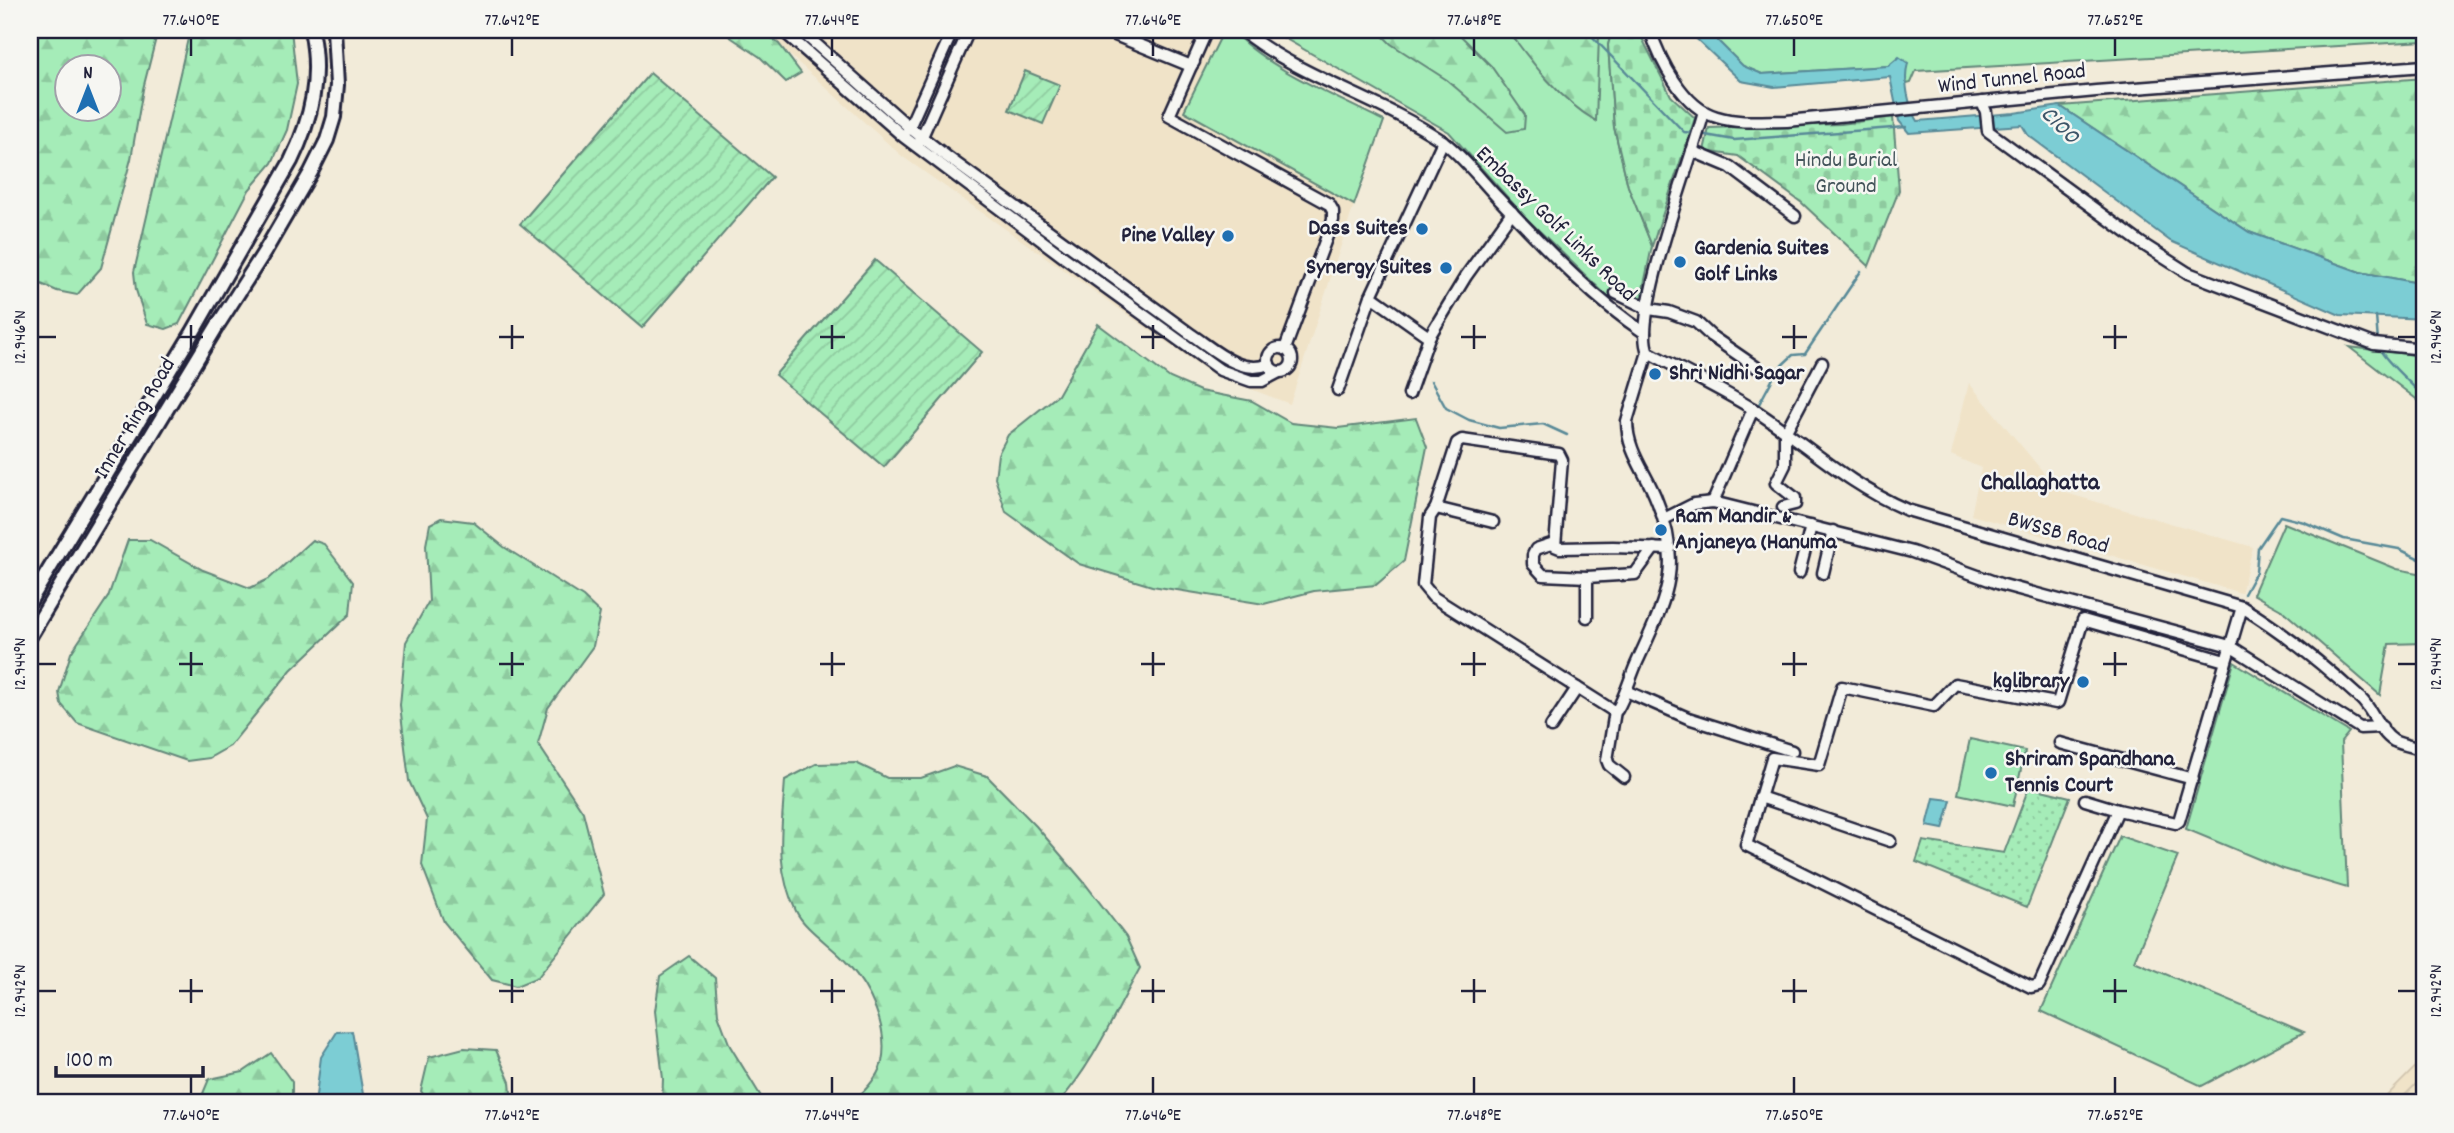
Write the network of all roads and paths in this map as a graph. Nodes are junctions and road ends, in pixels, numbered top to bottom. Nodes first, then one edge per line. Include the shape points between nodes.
1 (311, 30) edge
2 (334, 30) edge
3 (782, 30) edge
4 (800, 30) edge
5 (953, 30) edge
6 (969, 30) edge
7 (1103, 30) edge
8 (1207, 30) edge
9 (1215, 30) edge
10 (1241, 30) edge
11 (1650, 30) edge
12 (1191, 66) junction
13 (2424, 66) edge
14 (1984, 107) junction
15 (1704, 112) junction
16 (907, 132) junction
17 (920, 141) junction
18 (1443, 141) junction
19 (1694, 146) junction
20 (1512, 212) junction
21 (1795, 216) dead end
22 (1616, 293) dead end
23 (1371, 296) junction
24 (1649, 309) junction
25 (193, 332) junction
26 (1645, 333) junction
27 (1429, 337) junction
28 (208, 341) junction
29 (1285, 349) junction
30 (2424, 349) edge
31 (1648, 352) junction
32 (1822, 363) dead end
33 (1269, 364) junction
34 (1756, 367) dead end
35 (1279, 372) junction
36 (1338, 390) dead end
37 (1409, 394) dead end
38 (1753, 409) junction
39 (1785, 433) junction
40 (1713, 502) junction
41 (1783, 507) dead end
42 (1436, 508) junction
43 (1664, 519) junction
44 (1493, 522) dead end
45 (1811, 526) junction
46 (1833, 531) junction
47 (1554, 543) junction
48 (1654, 548) junction
49 (1670, 549) junction
50 (1799, 572) dead end
51 (1822, 573) dead end
52 (1587, 577) junction
53 (30, 601) edge
54 (2242, 607) junction
55 (1587, 617) dead end
56 (30, 636) edge
57 (2230, 646) junction
58 (2225, 661) junction
59 (1577, 688) junction
60 (1626, 691) junction
61 (1615, 711) junction
62 (1551, 727) dead end
63 (2382, 727) junction
64 (2060, 743) dead end
65 (2424, 750) edge
66 (1792, 751) dead end
67 (1624, 777) dead end
68 (2193, 779) junction
69 (1760, 797) junction
70 (2085, 800) dead end
71 (2118, 810) junction
72 (1890, 841) dead end

1 - 25 main road, Inner Ring Road via 316,83 305,134
2 - 28 main road, Inner Ring Road via 337,85 327,140
3 - 16 street
4 - 16 street
5 - 16 street
6 - 17 street
7 - 12 street
8 - 12 street
9 - 12 street
10 - 18 street, Embassy Golf Links Road via 1266,49
11 - 15 street via 1661,61
12 - 29 street via 1169,116 1333,208 1333,220
13 - 14 street, Wind Tunnel Road
14 - 15 street, Wind Tunnel Road via 1917,108 1787,121 1736,120
14 - 30 street via 1988,131 2188,273 2379,345
15 - 19 street, Embassy Golf Links Road
16 - 17 street
17 - 33 street via 1226,358 1249,367
17 - 35 street via 1065,258 1220,370 1251,381
18 - 20 street, Embassy Golf Links Road
18 - 23 street
19 - 21 street
19 - 24 street, Embassy Golf Links Road via 1659,258
20 - 26 street, Embassy Golf Links Road via 1596,296
20 - 27 street
22 - 24 street
23 - 27 street
23 - 36 street
24 - 26 street, Embassy Golf Links Road
24 - 34 street via 1696,322
25 - 28 main road
25 - 53 main road, Inner Ring Road
26 - 31 street
27 - 37 street
28 - 56 main road, Inner Ring Road
29 - 33 street via 1274,350
29 - 35 street via 1292,362
31 - 38 street, BWSSB Road
31 - 43 street via 1627,432 1635,460
32 - 39 street
33 - 35 street
38 - 39 street, BWSSB Road
38 - 40 street
39 - 41 street via 1786,458 1776,483 1796,501
39 - 54 street, BWSSB Road via 1852,482 1907,510
40 - 43 street via 1694,504
40 - 45 street
42 - 44 street
42 - 47 street via 1457,443 1462,440 1559,454
42 - 59 street via 1430,517 1425,563 1423,585 1427,592
43 - 49 street
45 - 46 street
45 - 50 street
46 - 51 street
46 - 57 street via 1931,558 2000,584
47 - 48 street via 1560,548
47 - 52 street via 1533,555 1538,571
48 - 49 street
48 - 52 street via 1635,574
49 - 60 street via 1666,593
52 - 55 street
54 - 57 street
54 - 63 street, BWSSB Road via 2321,663 2364,702
57 - 58 street
57 - 63 street via 2360,729
58 - 68 street
58 - 69 street via 2083,620 2056,703 1955,684 1934,706 1842,687 1820,764 1773,757
59 - 61 street
59 - 62 street
60 - 61 street
60 - 66 street via 1688,718
61 - 67 street via 1607,760
63 - 65 street, BWSSB Road via 2395,741
64 - 68 street
68 - 71 street via 2177,823
69 - 71 street via 1746,845 2031,987 2042,983
69 - 72 street
70 - 71 street

